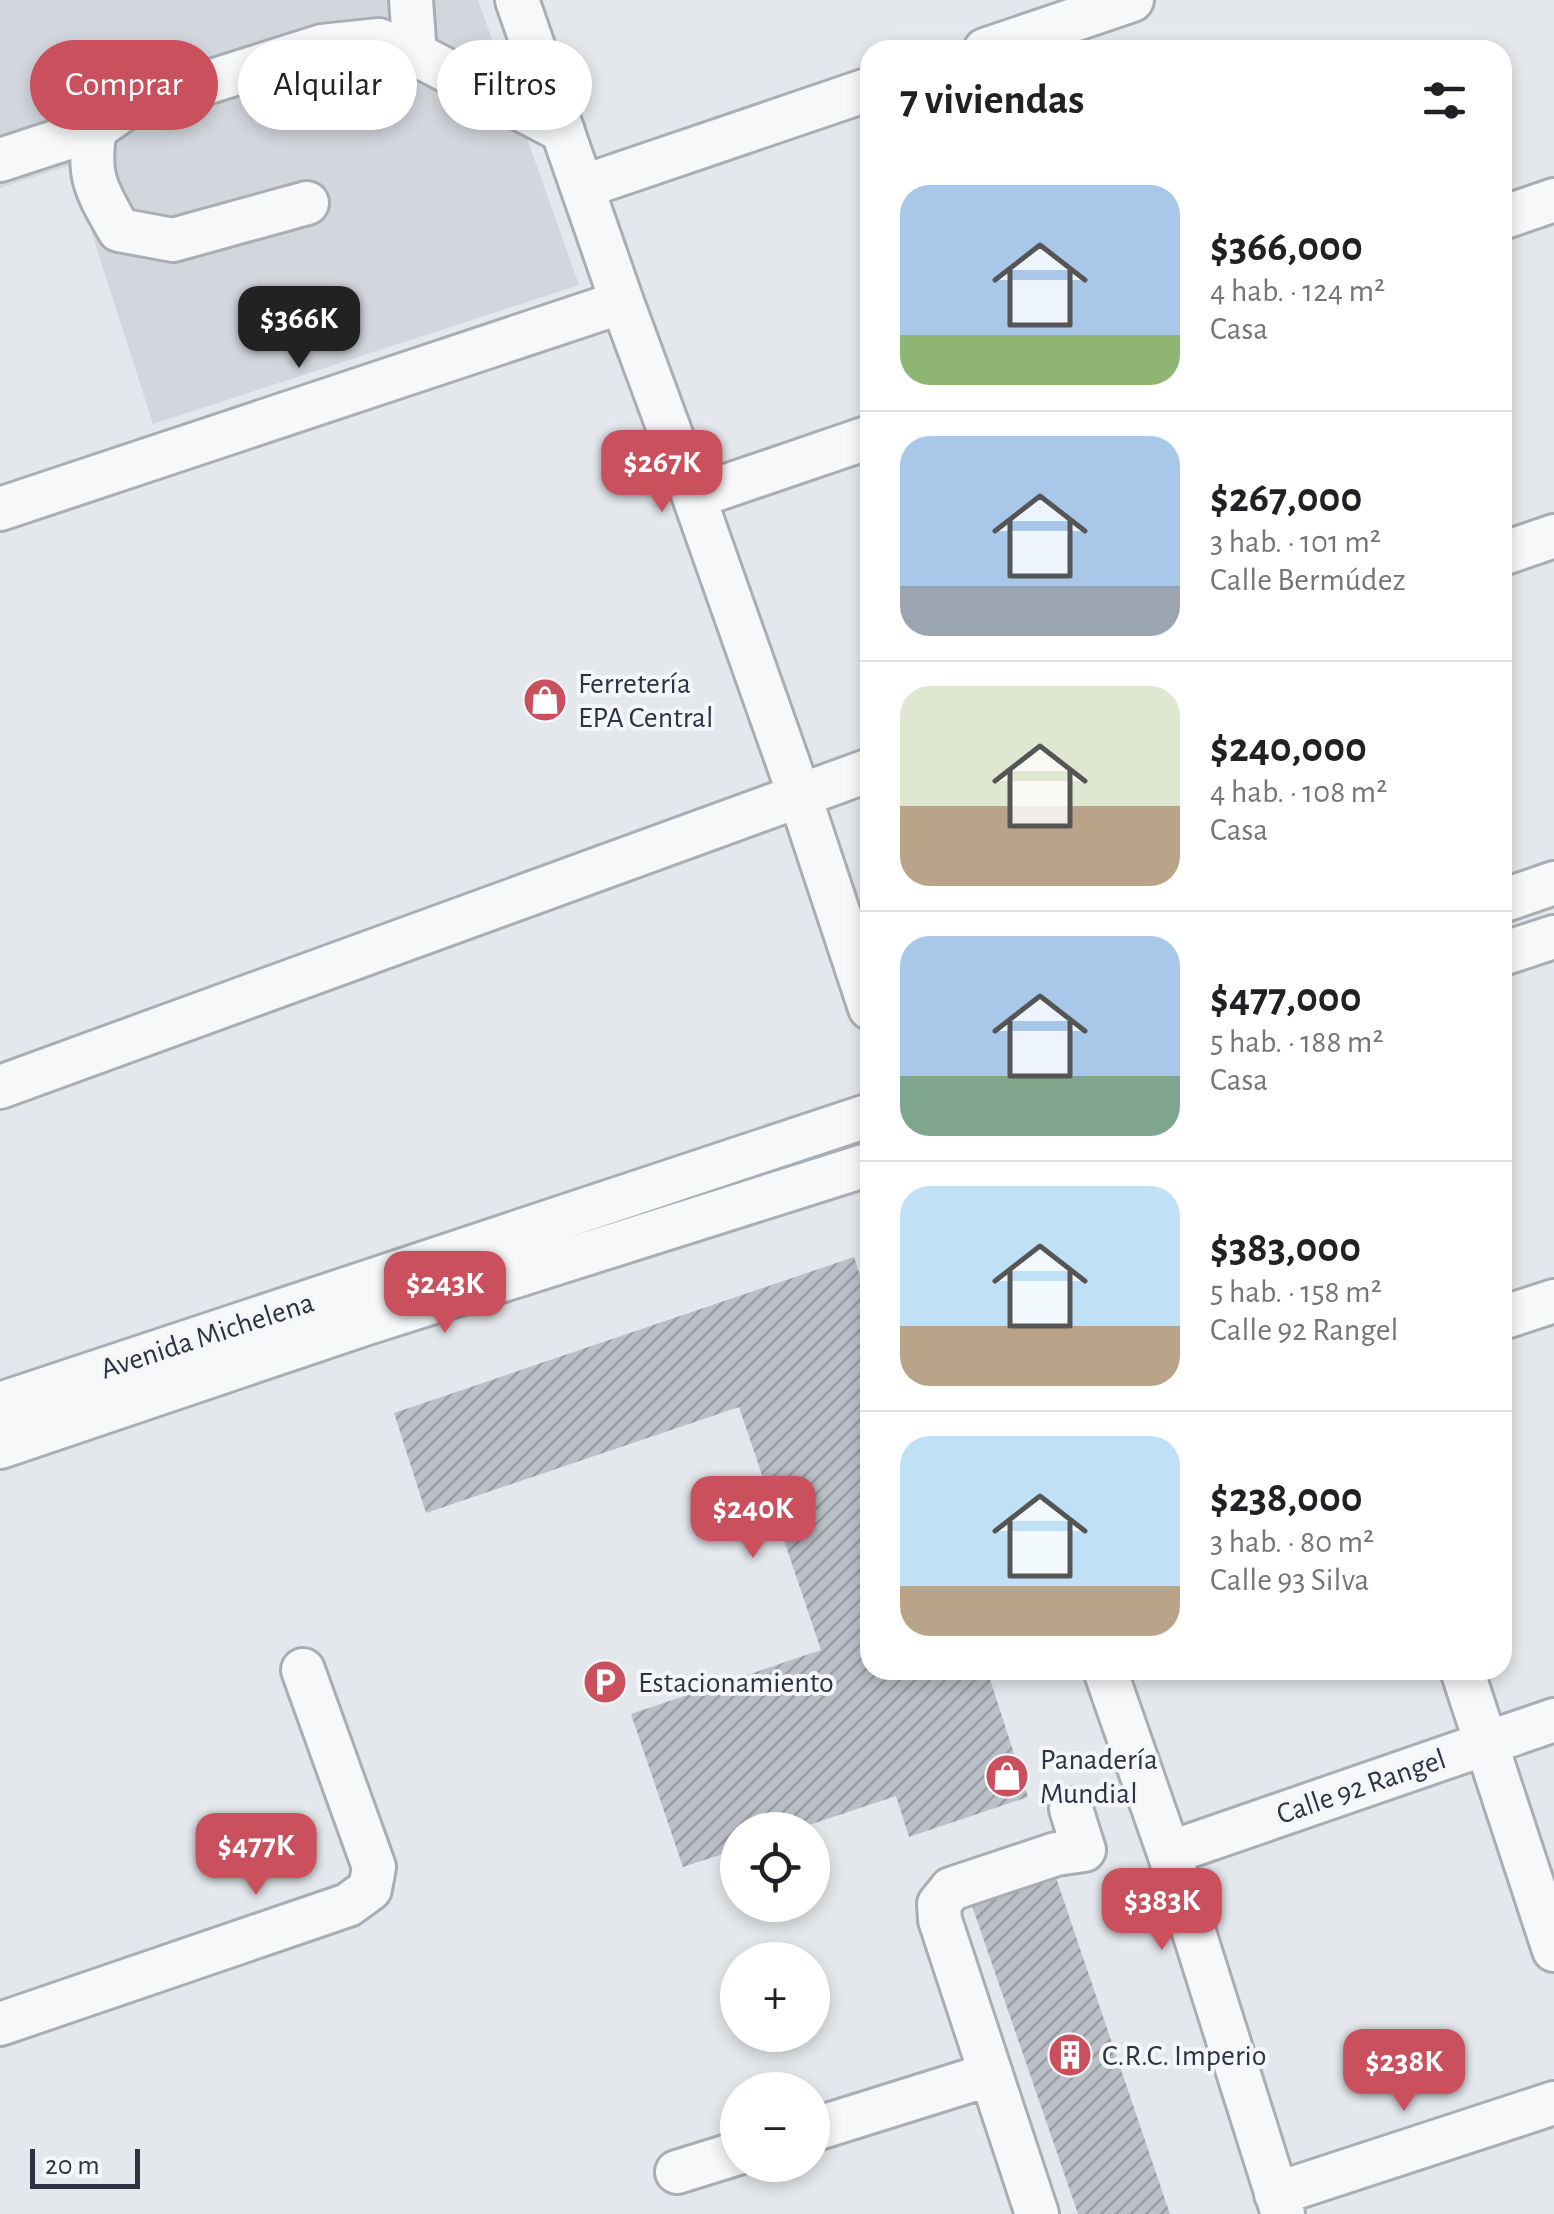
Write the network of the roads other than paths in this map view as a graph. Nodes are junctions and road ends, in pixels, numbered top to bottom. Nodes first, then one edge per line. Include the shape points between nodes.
1 (411, 0) edge
2 (518, 0) edge
3 (1132, 0) edge
4 (414, 40) edge
5 (1014, 40) edge
6 (417, 55) edge
7 (860, 92) edge
8 (91, 130) edge
9 (94, 130) edge
10 (563, 131) junction
11 (0, 160) edge
12 (582, 188) junction
13 (1554, 200) edge
14 (307, 204) dead end
15 (1512, 215) edge
16 (622, 302) junction
17 (860, 440) edge
18 (694, 498) junction
19 (0, 509) edge
20 (1554, 536) edge
21 (1512, 551) edge
22 (860, 773) edge
23 (800, 794) junction
24 (1554, 883) edge
25 (1512, 897) edge
26 (1554, 937) edge
27 (1512, 951) edge
28 (860, 977) edge
29 (0, 1087) edge
30 (860, 1118) edge
31 (860, 1167) edge
32 (1554, 1301) edge
33 (1512, 1315) edge
34 (0, 1404) edge
35 (0, 1447) edge
36 (303, 1670) dead end
37 (1108, 1680) edge
38 (1465, 1680) edge
39 (1554, 1720) edge
40 (1486, 1742) junction
41 (1071, 1809) dead end
42 (1168, 1853) junction
43 (1554, 1950) edge
44 (0, 2024) edge
45 (991, 2074) junction
46 (1554, 2103) edge
47 (830, 2124) edge
48 (720, 2159) edge
49 (677, 2172) dead end
50 (1280, 2204) edge
51 (1037, 2214) edge

1 - 4 street
2 - 10 street
3 - 5 street
6 - 10 street
7 - 12 street
8 - 11 street
9 - 14 street via 94,183 119,230 172,240
10 - 12 street
12 - 16 street
13 - 15 street
16 - 18 street
16 - 19 street
17 - 18 street
18 - 23 street
20 - 21 street
22 - 23 street
23 - 28 street
23 - 29 street
24 - 25 street
26 - 27 street
30 - 34 street, Avenida Michelena
31 - 35 street, Avenida Michelena
32 - 33 street
36 - 44 street via 374,1867 370,1889 348,1905
37 - 42 street
38 - 40 street
39 - 40 street, Calle 92 Rangel
40 - 42 street, Calle 92 Rangel
40 - 43 street
41 - 45 street via 1084,1850 951,1889 939,1904
42 - 50 street
45 - 47 street
45 - 51 street
46 - 50 street
48 - 49 street

